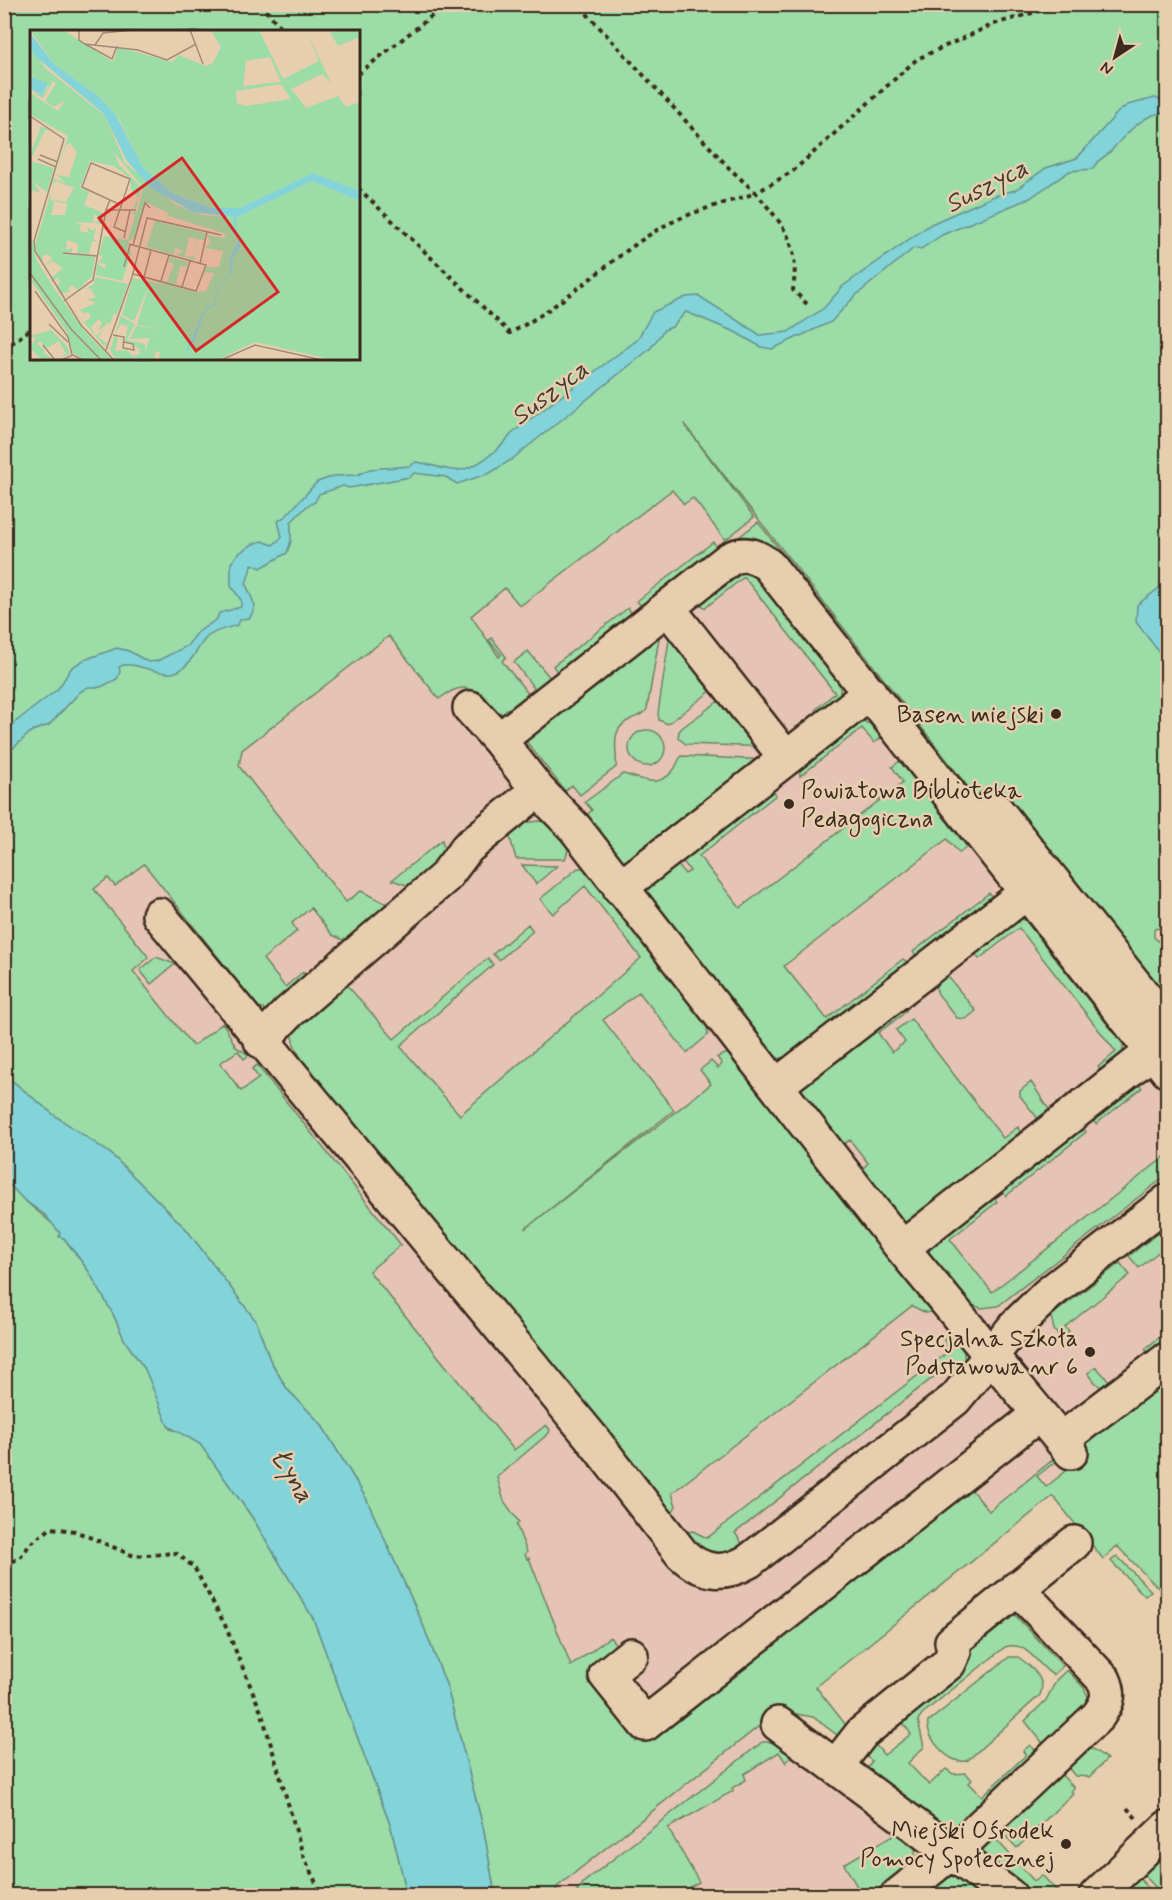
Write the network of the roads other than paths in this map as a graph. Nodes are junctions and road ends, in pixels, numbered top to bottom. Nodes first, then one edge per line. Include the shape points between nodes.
1 (668, 608) junction
2 (870, 693) junction
3 (470, 708) dead end
4 (499, 740) junction
5 (786, 758) junction
6 (538, 790) junction
7 (993, 806) dead end
8 (620, 888) junction
9 (1027, 892) junction
10 (159, 915) dead end
11 (261, 1041) junction
12 (1162, 1049) edge
13 (776, 1086) junction
14 (1167, 1201) edge
15 (902, 1248) junction
16 (992, 1356) junction
17 (1167, 1359) edge
18 (1040, 1414) junction
19 (1074, 1543) dead end
20 (1017, 1588) junction
21 (631, 1655) dead end
22 (778, 1724) dead end
23 (836, 1766) junction
24 (1167, 1827) edge
25 (953, 1853) junction
26 (897, 1896) edge
27 (1010, 1896) edge
28 (1096, 1896) edge

1 - 2 street via 734,557 751,555 770,566
1 - 4 street
1 - 5 street
2 - 5 street
2 - 9 street
3 - 4 street
4 - 6 street
5 - 8 street
6 - 8 street via 575,828
6 - 11 street via 467,848 445,877 288,1012
7 - 12 street
8 - 13 street
9 - 12 street
9 - 13 street
10 - 11 street
11 - 16 street via 591,1437 682,1554 698,1566 717,1572 736,1569 749,1561 955,1399
12 - 15 street
13 - 15 street
14 - 16 street via 1048,1294
15 - 16 street
16 - 18 street
17 - 18 street via 1066,1446
18 - 21 street via 645,1724 606,1675
19 - 20 street
20 - 23 street via 952,1642 954,1652 949,1663 862,1732
20 - 25 street via 1104,1680 1109,1691 1107,1704
22 - 23 street
23 - 25 street
24 - 28 street
25 - 26 street
25 - 27 street

